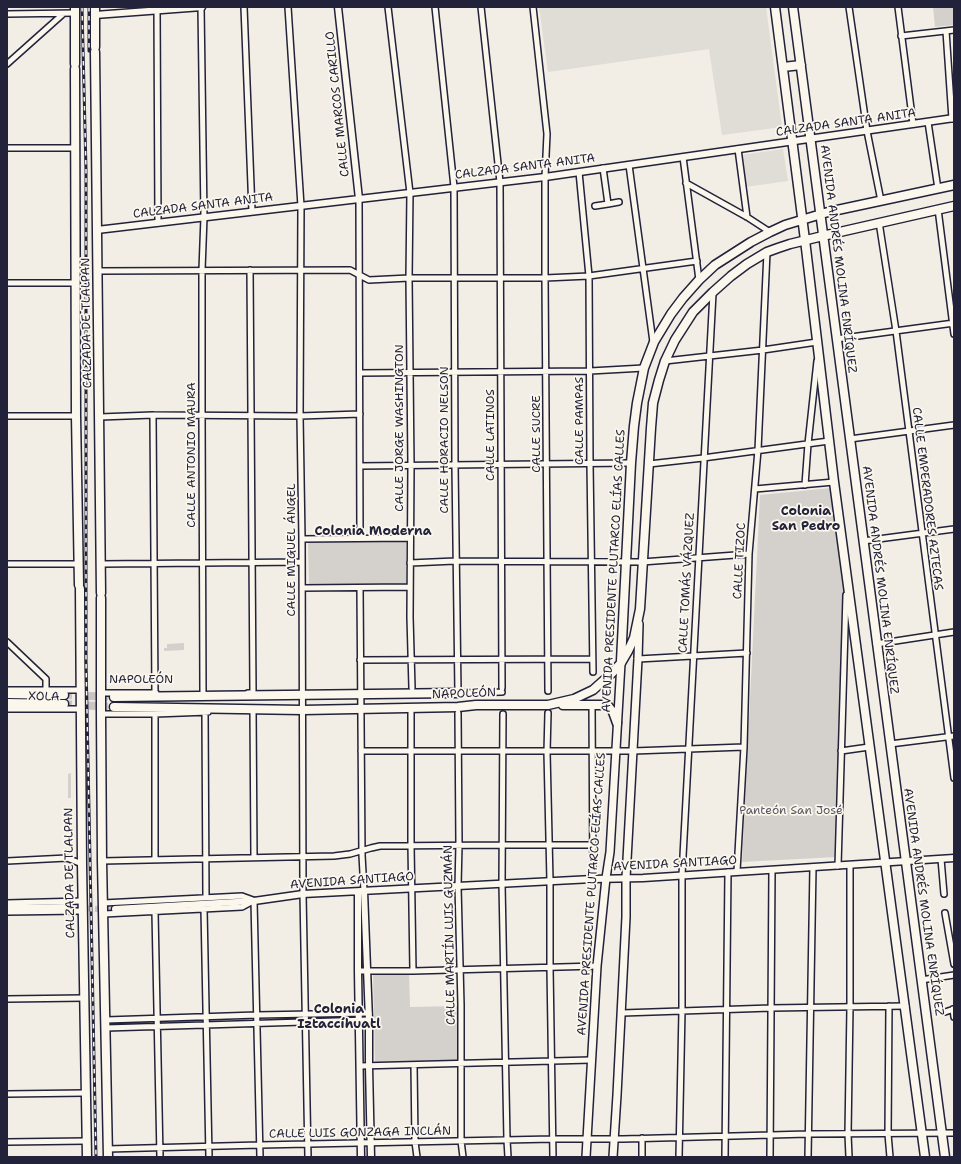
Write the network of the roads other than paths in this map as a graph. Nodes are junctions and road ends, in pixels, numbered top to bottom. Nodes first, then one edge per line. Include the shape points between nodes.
1 (201, 7) edge
2 (244, 7) edge
3 (288, 7) edge
4 (338, 7) edge
5 (388, 7) edge
6 (435, 7) edge
7 (481, 7) edge
8 (533, 7) edge
9 (775, 7) edge
10 (793, 7) edge
11 (849, 7) edge
12 (898, 7) edge
13 (157, 8) edge
14 (75, 10) edge
15 (95, 11) edge
16 (7, 14) edge
17 (63, 14) junction
18 (954, 30) edge
19 (946, 31) junction
20 (901, 36) junction
21 (7, 64) edge
22 (801, 65) junction
23 (783, 67) junction
24 (953, 119) edge
25 (928, 122) junction
26 (913, 124) junction
27 (867, 131) junction
28 (811, 139) junction
29 (793, 141) junction
30 (7, 148) edge
31 (75, 148) junction
32 (738, 149) junction
33 (682, 157) junction
34 (629, 165) junction
35 (603, 168) junction
36 (579, 172) junction
37 (545, 177) junction
38 (500, 182) junction
39 (686, 183) junction
40 (954, 185) edge
41 (454, 187) junction
42 (938, 189) junction
43 (410, 193) junction
44 (359, 199) junction
45 (881, 201) junction
46 (619, 202) dead end
47 (608, 204) junction
48 (301, 206) junction
49 (595, 206) dead end
50 (954, 206) edge
51 (938, 209) junction
52 (252, 211) junction
53 (820, 215) junction
54 (204, 217) junction
55 (747, 217) junction
56 (803, 220) junction
57 (158, 222) junction
58 (879, 222) junction
59 (97, 230) junction
60 (770, 232) junction
61 (823, 236) junction
62 (805, 240) junction
63 (767, 252) junction
64 (697, 261) junction
65 (643, 269) junction
66 (202, 270) junction
67 (250, 270) junction
68 (300, 270) junction
69 (98, 271) junction
70 (360, 274) junction
71 (589, 276) junction
72 (408, 278) junction
73 (455, 278) junction
74 (500, 278) junction
75 (545, 278) junction
76 (700, 280) junction
77 (7, 283) edge
78 (75, 283) junction
79 (713, 292) junction
80 (953, 323) edge
81 (896, 331) junction
82 (954, 334) edge
83 (836, 339) junction
84 (654, 342) junction
85 (817, 342) junction
86 (762, 350) junction
87 (818, 351) junction
88 (709, 356) junction
89 (665, 361) junction
90 (644, 368) junction
91 (455, 371) junction
92 (547, 371) junction
93 (590, 371) junction
94 (410, 372) junction
95 (501, 372) junction
96 (360, 373) junction
97 (360, 414) junction
98 (153, 415) junction
99 (202, 415) junction
100 (7, 416) edge
101 (76, 416) junction
102 (252, 416) junction
103 (300, 416) junction
104 (100, 417) junction
105 (954, 425) edge
106 (908, 431) junction
107 (850, 439) junction
108 (829, 441) junction
109 (808, 444) junction
110 (758, 450) junction
111 (703, 458) junction
112 (631, 463) junction
113 (546, 464) junction
114 (590, 464) junction
115 (649, 464) junction
116 (411, 465) junction
117 (455, 465) junction
118 (501, 465) junction
119 (360, 466) junction
120 (834, 482) junction
121 (805, 485) junction
122 (755, 489) junction
123 (954, 529) edge
124 (922, 533) junction
125 (360, 538) junction
126 (410, 538) junction
127 (302, 539) junction
128 (863, 541) junction
129 (750, 554) junction
130 (698, 558) junction
131 (455, 561) junction
132 (502, 561) junction
133 (547, 561) junction
134 (591, 561) junction
135 (302, 562) junction
136 (627, 562) junction
137 (642, 562) junction
138 (203, 563) junction
139 (252, 563) junction
140 (410, 563) junction
141 (7, 564) edge
142 (79, 564) junction
143 (102, 564) junction
144 (154, 564) junction
145 (847, 574) junction
146 (410, 587) junction
147 (302, 588) junction
148 (360, 588) junction
149 (640, 609) junction
150 (954, 632) edge
151 (935, 634) junction
152 (7, 642) edge
153 (876, 644) junction
154 (747, 653) junction
155 (693, 655) junction
156 (592, 658) junction
157 (457, 659) junction
158 (502, 659) junction
159 (548, 659) junction
160 (638, 659) junction
161 (360, 660) junction
162 (412, 660) junction
163 (621, 663) junction
164 (593, 672) dead end
165 (412, 688) dead end
166 (7, 690) edge
167 (46, 690) junction
168 (80, 690) junction
169 (502, 690) joint
170 (548, 691) dead end
171 (203, 692) junction
172 (101, 693) junction
173 (154, 693) junction
174 (458, 693) junction
175 (7, 694) edge
176 (360, 694) junction
177 (64, 695) tunnel mouth
178 (303, 695) junction
179 (114, 697) tunnel mouth
180 (7, 703) edge
181 (64, 704) tunnel mouth
182 (592, 705) junction
183 (114, 707) tunnel mouth
184 (7, 708) edge
185 (237, 708) junction
186 (361, 708) junction
187 (412, 708) junction
188 (80, 709) junction
189 (253, 709) junction
190 (548, 709) junction
191 (303, 710) junction
192 (204, 713) junction
193 (458, 713) dead end
194 (101, 714) junction
195 (155, 714) junction
196 (503, 714) dead end
197 (617, 722) junction
198 (951, 736) edge
199 (890, 744) junction
200 (744, 747) junction
201 (869, 747) junction
202 (688, 749) junction
203 (841, 750) junction
204 (361, 751) junction
205 (592, 751) junction
206 (616, 751) junction
207 (633, 751) junction
208 (411, 752) junction
209 (458, 752) junction
210 (503, 752) junction
211 (548, 752) junction
212 (954, 778) edge
213 (503, 845) junction
214 (549, 845) junction
215 (592, 845) junction
216 (411, 846) junction
217 (459, 846) junction
218 (362, 851) junction
219 (303, 856) junction
220 (254, 857) junction
221 (205, 858) junction
222 (954, 858) edge
223 (941, 859) junction
224 (155, 860) junction
225 (7, 861) edge
226 (102, 861) junction
227 (906, 861) junction
228 (885, 862) junction
229 (82, 864) junction
230 (850, 865) junction
231 (838, 866) junction
232 (812, 868) junction
233 (772, 870) junction
234 (737, 871) junction
235 (728, 872) junction
236 (682, 875) junction
237 (606, 878) junction
238 (626, 878) junction
239 (592, 879) junction
240 (550, 881) junction
241 (502, 884) junction
242 (458, 886) junction
243 (412, 888) junction
244 (361, 892) junction
245 (303, 894) junction
246 (944, 894) dead end
247 (206, 898) junction
248 (82, 901) junction
249 (254, 901) junction
250 (7, 903) edge
251 (103, 903) junction
252 (68, 907) tunnel mouth
253 (7, 908) edge
254 (115, 909) tunnel mouth
255 (204, 909) junction
256 (82, 911) junction
257 (7, 912) edge
258 (155, 912) junction
259 (945, 913) dead end
260 (104, 914) junction
261 (954, 964) edge
262 (598, 966) junction
263 (550, 968) junction
264 (504, 969) junction
265 (459, 970) junction
266 (358, 971) junction
267 (367, 971) junction
268 (413, 971) junction
269 (954, 975) edge
270 (921, 980) junction
271 (84, 998) junction
272 (7, 999) edge
273 (889, 1006) junction
274 (906, 1006) junction
275 (850, 1007) junction
276 (770, 1008) junction
277 (810, 1008) junction
278 (726, 1009) junction
279 (954, 1009) edge
280 (682, 1010) junction
281 (945, 1012) dead end
282 (359, 1013) junction
283 (369, 1013) junction
284 (622, 1013) junction
285 (257, 1015) junction
286 (305, 1015) junction
287 (954, 1016) edge
288 (207, 1017) junction
289 (158, 1018) junction
290 (359, 1020) junction
291 (369, 1020) junction
292 (305, 1022) junction
293 (258, 1023) junction
294 (106, 1024) junction
295 (207, 1024) junction
296 (158, 1026) junction
297 (591, 1060) junction
298 (551, 1062) junction
299 (506, 1063) junction
300 (461, 1064) junction
301 (414, 1065) junction
302 (360, 1066) junction
303 (369, 1066) junction
304 (85, 1093) junction
305 (7, 1094) edge
306 (954, 1133) edge
307 (808, 1134) junction
308 (848, 1134) junction
309 (888, 1134) junction
310 (922, 1134) junction
311 (942, 1134) junction
312 (770, 1135) junction
313 (680, 1137) junction
314 (726, 1137) junction
315 (642, 1138) junction
316 (553, 1139) junction
317 (587, 1139) junction
318 (614, 1139) junction
319 (507, 1140) junction
320 (461, 1141) junction
321 (7, 1142) edge
322 (86, 1142) junction
323 (416, 1142) junction
324 (371, 1143) junction
325 (308, 1144) junction
326 (361, 1144) junction
327 (260, 1145) junction
328 (209, 1146) junction
329 (160, 1147) junction
330 (108, 1153) edge
331 (86, 1157) edge
332 (160, 1157) edge
333 (209, 1157) edge
334 (260, 1157) edge
335 (308, 1157) edge
336 (362, 1157) edge
337 (371, 1157) edge
338 (417, 1157) edge
339 (462, 1157) edge
340 (508, 1157) edge
341 (553, 1157) edge
342 (586, 1157) edge
343 (613, 1157) edge
344 (642, 1157) edge
345 (679, 1157) edge
346 (725, 1157) edge
347 (770, 1157) edge
348 (808, 1157) edge
349 (850, 1157) edge
350 (890, 1157) edge
351 (925, 1157) edge
352 (945, 1157) edge

1 - 13 street
1 - 54 street, CALLE ANTONIO MAURA
2 - 52 street
3 - 48 street, CALLE MIGUEL ÁNGEL
4 - 44 street, CALLE MARCOS CARILLO
5 - 43 street, CALLE JORGE WASHINGTON
6 - 41 street, CALLE HORACIO NELSON
7 - 38 street, CALLE LATINOS
8 - 37 street, CALLE SUCRE via 547,134
9 - 23 main road
10 - 22 main road, AVENIDA ANDRÉS MOLINA ENRÍQUEZ
11 - 27 street
12 - 20 street
13 - 15 street
13 - 57 street
14 - 17 street
14 - 31 main road, CALZADA DE TLALPAN
15 - 59 main road, CALZADA DE TLALPAN
16 - 17 street
17 - 21 street
18 - 19 street
19 - 20 street
19 - 24 street
20 - 26 street
22 - 23 main road
22 - 28 main road, AVENIDA ANDRÉS MOLINA ENRÍQUEZ
23 - 29 main road
24 - 25 street, CALZADA SANTA ANITA
25 - 26 street, CALZADA SANTA ANITA
25 - 42 street
26 - 27 street, CALZADA SANTA ANITA
27 - 28 street, CALZADA SANTA ANITA
27 - 45 street
28 - 29 street, CALZADA SANTA ANITA
28 - 53 main road, AVENIDA ANDRÉS MOLINA ENRÍQUEZ
29 - 32 street, CALZADA SANTA ANITA
29 - 56 main road
30 - 31 street
31 - 78 main road, CALZADA DE TLALPAN
32 - 33 street, CALZADA SANTA ANITA
32 - 55 street
33 - 34 street, CALZADA SANTA ANITA
33 - 39 street
34 - 35 street, CALZADA SANTA ANITA
34 - 65 street
35 - 36 street, CALZADA SANTA ANITA
35 - 47 street
36 - 37 street, CALZADA SANTA ANITA
36 - 71 street, CALLE PAMPAS
37 - 38 street, CALZADA SANTA ANITA
37 - 75 street, CALLE SUCRE
38 - 41 street, CALZADA SANTA ANITA
38 - 74 street, CALLE LATINOS
39 - 55 street
39 - 64 street
40 - 42 main road, AVENIDA PRESIDENTE PLUTARCO ELÍAS CALLES
41 - 43 street, CALZADA SANTA ANITA
41 - 73 street, CALLE HORACIO NELSON
42 - 45 main road, AVENIDA PRESIDENTE PLUTARCO ELÍAS CALLES
43 - 44 street, CALZADA SANTA ANITA
43 - 72 street, CALLE JORGE WASHINGTON
44 - 48 street, CALZADA SANTA ANITA
44 - 70 street
45 - 53 main road, AVENIDA PRESIDENTE PLUTARCO ELÍAS CALLES
46 - 47 street
47 - 49 street
48 - 52 street, CALZADA SANTA ANITA
48 - 68 street, CALLE MIGUEL ÁNGEL
50 - 51 main road
51 - 58 main road
51 - 80 street
52 - 54 street, CALZADA SANTA ANITA
53 - 56 main road, AVENIDA PRESIDENTE PLUTARCO ELÍAS CALLES
53 - 61 main road, AVENIDA ANDRÉS MOLINA ENRÍQUEZ
54 - 57 street, CALZADA SANTA ANITA
54 - 66 street, CALLE ANTONIO MAURA
55 - 60 street
56 - 60 main road, AVENIDA PRESIDENTE PLUTARCO ELÍAS CALLES
56 - 62 main road
57 - 59 street, CALZADA SANTA ANITA
58 - 61 main road
58 - 81 street, CALLE EMPERADORES AZTECAS
59 - 69 main road, CALZADA DE TLALPAN
60 - 76 main road, AVENIDA PRESIDENTE PLUTARCO ELÍAS CALLES via 715,265
61 - 62 main road
61 - 83 main road, AVENIDA ANDRÉS MOLINA ENRÍQUEZ
62 - 63 main road
62 - 85 main road
63 - 79 main road via 747,264
63 - 86 street, CALLE TIZOC
64 - 65 street
64 - 76 street
65 - 71 street
65 - 84 street
66 - 67 street
66 - 69 street
66 - 99 street, CALLE ANTONIO MAURA
67 - 68 street
67 - 102 street
68 - 70 street via 350,270
68 - 103 street, CALLE MIGUEL ÁNGEL
69 - 104 main road, CALZADA DE TLALPAN
70 - 72 street via 368,280
70 - 96 street
71 - 75 street
71 - 93 street, CALLE PAMPAS
72 - 73 street
72 - 94 street, CALLE JORGE WASHINGTON
73 - 74 street
73 - 91 street, CALLE HORACIO NELSON
74 - 75 street
74 - 95 street, CALLE LATINOS
75 - 92 street, CALLE SUCRE
76 - 84 main road, AVENIDA PRESIDENTE PLUTARCO ELÍAS CALLES via 671,314
77 - 78 street
78 - 101 main road, CALZADA DE TLALPAN
79 - 88 street, CALLE TOMÁS VÁZQUEZ
79 - 89 main road via 684,324
80 - 81 street
80 - 82 street
81 - 83 street
81 - 106 street, CALLE EMPERADORES AZTECAS
83 - 107 main road, AVENIDA ANDRÉS MOLINA ENRÍQUEZ
84 - 90 main road, AVENIDA PRESIDENTE PLUTARCO ELÍAS CALLES
85 - 86 street
85 - 87 main road
86 - 88 street
86 - 110 street, CALLE TIZOC
87 - 108 main road
87 - 109 street
88 - 89 street
88 - 111 street, CALLE TOMÁS VÁZQUEZ
89 - 115 main road via 653,403
90 - 93 street
90 - 112 main road, AVENIDA PRESIDENTE PLUTARCO ELÍAS CALLES via 636,403
91 - 94 street
91 - 95 street
91 - 117 street, CALLE HORACIO NELSON
92 - 93 street
92 - 95 street
92 - 113 street, CALLE SUCRE
93 - 114 street, CALLE PAMPAS
94 - 96 street
94 - 116 street, CALLE JORGE WASHINGTON
95 - 118 street, CALLE LATINOS
96 - 97 street
97 - 103 street
97 - 119 street
98 - 99 street
98 - 104 street
98 - 144 street
99 - 102 street
99 - 138 street, CALLE ANTONIO MAURA
100 - 101 street
101 - 142 main road, CALZADA DE TLALPAN
102 - 103 street
102 - 139 street
103 - 127 street, CALLE MIGUEL ÁNGEL
104 - 143 main road, CALZADA DE TLALPAN
105 - 106 street
106 - 107 street
106 - 124 street, CALLE EMPERADORES AZTECAS
107 - 128 main road, AVENIDA ANDRÉS MOLINA ENRÍQUEZ
108 - 109 street
108 - 120 main road
109 - 110 street
109 - 121 street
110 - 111 street
110 - 122 street, CALLE TIZOC
111 - 115 street
111 - 130 street, CALLE TOMÁS VÁZQUEZ
112 - 114 street
112 - 136 main road, AVENIDA PRESIDENTE PLUTARCO ELÍAS CALLES
113 - 114 street
113 - 118 street
113 - 133 street, CALLE SUCRE
114 - 134 street, CALLE PAMPAS
115 - 137 main road
116 - 117 street
116 - 119 street
116 - 126 street, CALLE JORGE WASHINGTON
117 - 118 street
117 - 131 street, CALLE HORACIO NELSON
118 - 132 street, CALLE LATINOS
119 - 125 street
120 - 121 street
120 - 145 main road
121 - 122 street
122 - 129 street, CALLE TIZOC
123 - 124 street
124 - 128 street
124 - 151 street, CALLE EMPERADORES AZTECAS
125 - 126 street
125 - 127 street
126 - 140 street, CALLE JORGE WASHINGTON
127 - 135 street, CALLE MIGUEL ÁNGEL
128 - 153 main road, AVENIDA ANDRÉS MOLINA ENRÍQUEZ
129 - 130 street
129 - 154 street, CALLE TIZOC
130 - 137 street
130 - 155 street, CALLE TOMÁS VÁZQUEZ
131 - 132 street
131 - 140 street
131 - 157 street, CALLE HORACIO NELSON
132 - 133 street
132 - 158 street, CALLE LATINOS
133 - 134 street
133 - 159 street, CALLE SUCRE
134 - 136 street
134 - 156 street, CALLE PAMPAS
135 - 139 street
135 - 147 street, CALLE MIGUEL ÁNGEL
136 - 137 street
136 - 163 main road, AVENIDA PRESIDENTE PLUTARCO ELÍAS CALLES
137 - 149 main road
138 - 139 street
138 - 144 street
138 - 171 street, CALLE ANTONIO MAURA
139 - 171 street, NAPOLEÓN via 252,692
140 - 146 street, CALLE JORGE WASHINGTON
141 - 142 street
142 - 168 main road, CALZADA DE TLALPAN
143 - 144 street
143 - 172 main road, CALZADA DE TLALPAN
144 - 173 street
145 - 201 main road
145 - 203 street
146 - 148 street
146 - 162 street, CALLE JORGE WASHINGTON
147 - 148 street
147 - 178 street, CALLE MIGUEL ÁNGEL
148 - 161 street
149 - 160 main road
149 - 163 main road, NAPOLEÓN via 634,638
150 - 151 street
151 - 153 street
151 - 198 street, CALLE EMPERADORES AZTECAS
152 - 167 street via 46,679
153 - 199 main road, AVENIDA ANDRÉS MOLINA ENRÍQUEZ
154 - 155 street
154 - 200 street, CALLE TIZOC
155 - 160 street
155 - 202 street, CALLE TOMÁS VÁZQUEZ
156 - 159 street
156 - 164 street, CALLE PAMPAS
157 - 158 street
157 - 162 street
157 - 174 street, CALLE HORACIO NELSON
158 - 159 street
158 - 169 street, CALLE LATINOS
159 - 170 street, CALLE SUCRE
160 - 207 main road
161 - 162 street
161 - 176 street
162 - 165 street, CALLE JORGE WASHINGTON
163 - 190 main road, NAPOLEÓN via 593,690
163 - 197 main road, AVENIDA PRESIDENTE PLUTARCO ELÍAS CALLES
166 - 167 street, XOLA
167 - 168 street, XOLA
168 - 188 main road, CALZADA DE TLALPAN
169 - 174 street, NAPOLEÓN
171 - 173 street, NAPOLEÓN
172 - 173 street, NAPOLEÓN
172 - 194 main road, CALZADA DE TLALPAN
174 - 176 main road, NAPOLEÓN
175 - 177 main road, XOLA
176 - 178 main road, NAPOLEÓN
176 - 186 street
178 - 179 main road, NAPOLEÓN
178 - 191 street, CALLE MIGUEL ÁNGEL
180 - 181 main road, XOLA
182 - 190 main road
182 - 197 main road via 608,706
182 - 205 street
183 - 185 main road, NAPOLEÓN
184 - 188 street, XOLA
185 - 189 main road, NAPOLEÓN
185 - 192 street, NAPOLEÓN
186 - 187 main road, NAPOLEÓN
186 - 191 main road, NAPOLEÓN
186 - 204 street
187 - 190 main road, NAPOLEÓN via 476,705
187 - 208 street
188 - 229 main road, CALZADA DE TLALPAN
189 - 191 main road, NAPOLEÓN
189 - 220 street
190 - 211 street
191 - 219 street, CALLE MIGUEL ÁNGEL
192 - 195 street, NAPOLEÓN
192 - 221 street
193 - 209 street, CALLE MARTÍN LUIS GUZMÁN
194 - 195 street, NAPOLEÓN
194 - 226 main road, CALZADA DE TLALPAN
195 - 224 street
196 - 210 street
197 - 206 main road, AVENIDA PRESIDENTE PLUTARCO ELÍAS CALLES
198 - 199 street
198 - 212 street, CALLE EMPERADORES AZTECAS
199 - 227 main road, AVENIDA ANDRÉS MOLINA ENRÍQUEZ
200 - 202 street
200 - 234 street, CALLE TIZOC
201 - 203 street
201 - 228 main road
202 - 207 street
202 - 236 street, CALLE TOMÁS VÁZQUEZ
203 - 231 street
204 - 208 street
204 - 218 street
205 - 206 street
205 - 211 street
205 - 215 street
206 - 207 street
206 - 237 main road, AVENIDA PRESIDENTE PLUTARCO ELÍAS CALLES
207 - 238 main road
208 - 209 street
208 - 216 street
209 - 210 street
209 - 217 street, CALLE MARTÍN LUIS GUZMÁN
210 - 211 street
210 - 213 street
211 - 214 street
213 - 214 street
213 - 217 street
213 - 241 street
214 - 215 street
214 - 240 street
215 - 239 street
216 - 217 street
216 - 218 street via 380,846
216 - 243 street
217 - 242 street, CALLE MARTÍN LUIS GUZMÁN
218 - 219 street
218 - 244 street
219 - 220 street
219 - 245 street, CALLE MIGUEL ÁNGEL
220 - 221 street
221 - 224 street
221 - 247 street
222 - 223 street, AVENIDA SANTIAGO
223 - 227 street, AVENIDA SANTIAGO
223 - 246 street
224 - 226 street
225 - 229 street via 67,858
226 - 251 main road, CALZADA DE TLALPAN
227 - 228 street, AVENIDA SANTIAGO
227 - 270 main road, AVENIDA ANDRÉS MOLINA ENRÍQUEZ
228 - 230 street, AVENIDA SANTIAGO
228 - 274 main road
229 - 248 main road, CALZADA DE TLALPAN
230 - 231 street, AVENIDA SANTIAGO
230 - 275 street
231 - 232 street, AVENIDA SANTIAGO
232 - 233 street, AVENIDA SANTIAGO
232 - 277 street
233 - 234 street, AVENIDA SANTIAGO
233 - 276 street
234 - 235 street, AVENIDA SANTIAGO
235 - 236 street, AVENIDA SANTIAGO
235 - 278 street
236 - 238 street, AVENIDA SANTIAGO
236 - 280 street, CALLE TOMÁS VÁZQUEZ
237 - 238 street, AVENIDA SANTIAGO
237 - 239 street, AVENIDA SANTIAGO
237 - 262 main road, AVENIDA PRESIDENTE PLUTARCO ELÍAS CALLES
238 - 284 main road
239 - 240 street, AVENIDA SANTIAGO
240 - 241 street, AVENIDA SANTIAGO
240 - 263 street
241 - 242 street, AVENIDA SANTIAGO
241 - 264 street
242 - 243 street, AVENIDA SANTIAGO
242 - 265 street, CALLE MARTÍN LUIS GUZMÁN
243 - 244 street, AVENIDA SANTIAGO
243 - 268 street
244 - 245 street, AVENIDA SANTIAGO
244 - 266 street
244 - 267 street
245 - 249 street, AVENIDA SANTIAGO
245 - 286 street, CALLE MIGUEL ÁNGEL
247 - 249 street, AVENIDA SANTIAGO via 242,896
247 - 251 street, AVENIDA SANTIAGO
248 - 250 street
248 - 256 main road, CALZADA DE TLALPAN
249 - 254 street, AVENIDA SANTIAGO
249 - 255 street, AVENIDA SANTIAGO via 242,907
249 - 285 street
251 - 260 main road, CALZADA DE TLALPAN
252 - 253 street
255 - 258 street, AVENIDA SANTIAGO
255 - 288 street
256 - 257 street
256 - 271 main road, CALZADA DE TLALPAN
258 - 260 street, AVENIDA SANTIAGO
258 - 289 street
259 - 261 street
260 - 294 main road, CALZADA DE TLALPAN
262 - 263 street
262 - 297 main road, AVENIDA PRESIDENTE PLUTARCO ELÍAS CALLES
263 - 264 street
263 - 298 street
264 - 265 street
264 - 299 street
265 - 268 street
265 - 300 street, CALLE MARTÍN LUIS GUZMÁN
266 - 267 street
266 - 282 street
267 - 268 street
267 - 283 street
269 - 270 street
270 - 311 main road, AVENIDA ANDRÉS MOLINA ENRÍQUEZ
271 - 272 street
271 - 304 main road, CALZADA DE TLALPAN
273 - 274 street
273 - 275 street
273 - 309 street
274 - 310 main road
275 - 277 street
275 - 308 street
276 - 277 street
276 - 278 street
276 - 312 street
277 - 307 street
278 - 280 street
278 - 314 street
279 - 281 street
279 - 287 street
280 - 284 street
280 - 313 street, CALLE TOMÁS VÁZQUEZ
282 - 283 street
282 - 286 street
282 - 290 street
283 - 291 street
284 - 318 main road
285 - 286 street
285 - 288 street
285 - 293 street
286 - 292 street, CALLE MIGUEL ÁNGEL
288 - 289 street
288 - 295 street
289 - 294 street
289 - 296 street
290 - 291 street
290 - 292 street
290 - 302 street
291 - 303 street
292 - 293 street
292 - 325 street, CALLE MIGUEL ÁNGEL
293 - 295 street
293 - 327 street
294 - 296 street
294 - 330 main road, CALZADA DE TLALPAN
295 - 296 street
295 - 328 street
296 - 329 street
297 - 298 street
297 - 317 main road, AVENIDA PRESIDENTE PLUTARCO ELÍAS CALLES
298 - 299 street
298 - 316 street
299 - 300 street
299 - 319 street
300 - 301 street
300 - 320 street, CALLE MARTÍN LUIS GUZMÁN
301 - 303 street
301 - 323 street
302 - 303 street
302 - 326 street
303 - 324 street
304 - 305 street
304 - 322 main road, CALZADA DE TLALPAN
306 - 311 street, CALLE LUIS GONZAGA INCLÁN
307 - 308 street, CALLE LUIS GONZAGA INCLÁN
307 - 312 street, CALLE LUIS GONZAGA INCLÁN
307 - 348 street
308 - 309 street, CALLE LUIS GONZAGA INCLÁN
308 - 349 street
309 - 310 street, CALLE LUIS GONZAGA INCLÁN
309 - 350 street
310 - 311 street, CALLE LUIS GONZAGA INCLÁN
310 - 351 main road
311 - 352 main road, AVENIDA ANDRÉS MOLINA ENRÍQUEZ
312 - 314 street, CALLE LUIS GONZAGA INCLÁN
312 - 347 street
313 - 314 street, CALLE LUIS GONZAGA INCLÁN
313 - 315 street, CALLE LUIS GONZAGA INCLÁN
313 - 345 street, CALLE TOMÁS VÁZQUEZ
314 - 346 street
315 - 318 street, CALLE LUIS GONZAGA INCLÁN
315 - 344 street
316 - 317 street, CALLE LUIS GONZAGA INCLÁN
316 - 319 street, CALLE LUIS GONZAGA INCLÁN
316 - 341 street
317 - 318 street, CALLE LUIS GONZAGA INCLÁN
317 - 342 main road, AVENIDA PRESIDENTE PLUTARCO ELÍAS CALLES
318 - 343 main road
319 - 320 street, CALLE LUIS GONZAGA INCLÁN
319 - 340 street
320 - 323 street, CALLE LUIS GONZAGA INCLÁN
320 - 339 street, CALLE MARTÍN LUIS GUZMÁN
321 - 322 street
322 - 331 main road, CALZADA DE TLALPAN
323 - 324 street, CALLE LUIS GONZAGA INCLÁN
323 - 338 street
324 - 326 street, CALLE LUIS GONZAGA INCLÁN
324 - 337 street
325 - 326 street, CALLE LUIS GONZAGA INCLÁN
325 - 327 street, CALLE LUIS GONZAGA INCLÁN
325 - 335 street, CALLE MIGUEL ÁNGEL
326 - 336 street
327 - 328 street, CALLE LUIS GONZAGA INCLÁN
327 - 334 street
328 - 329 street, CALLE LUIS GONZAGA INCLÁN
328 - 333 street
329 - 330 street, CALLE LUIS GONZAGA INCLÁN
329 - 332 street

